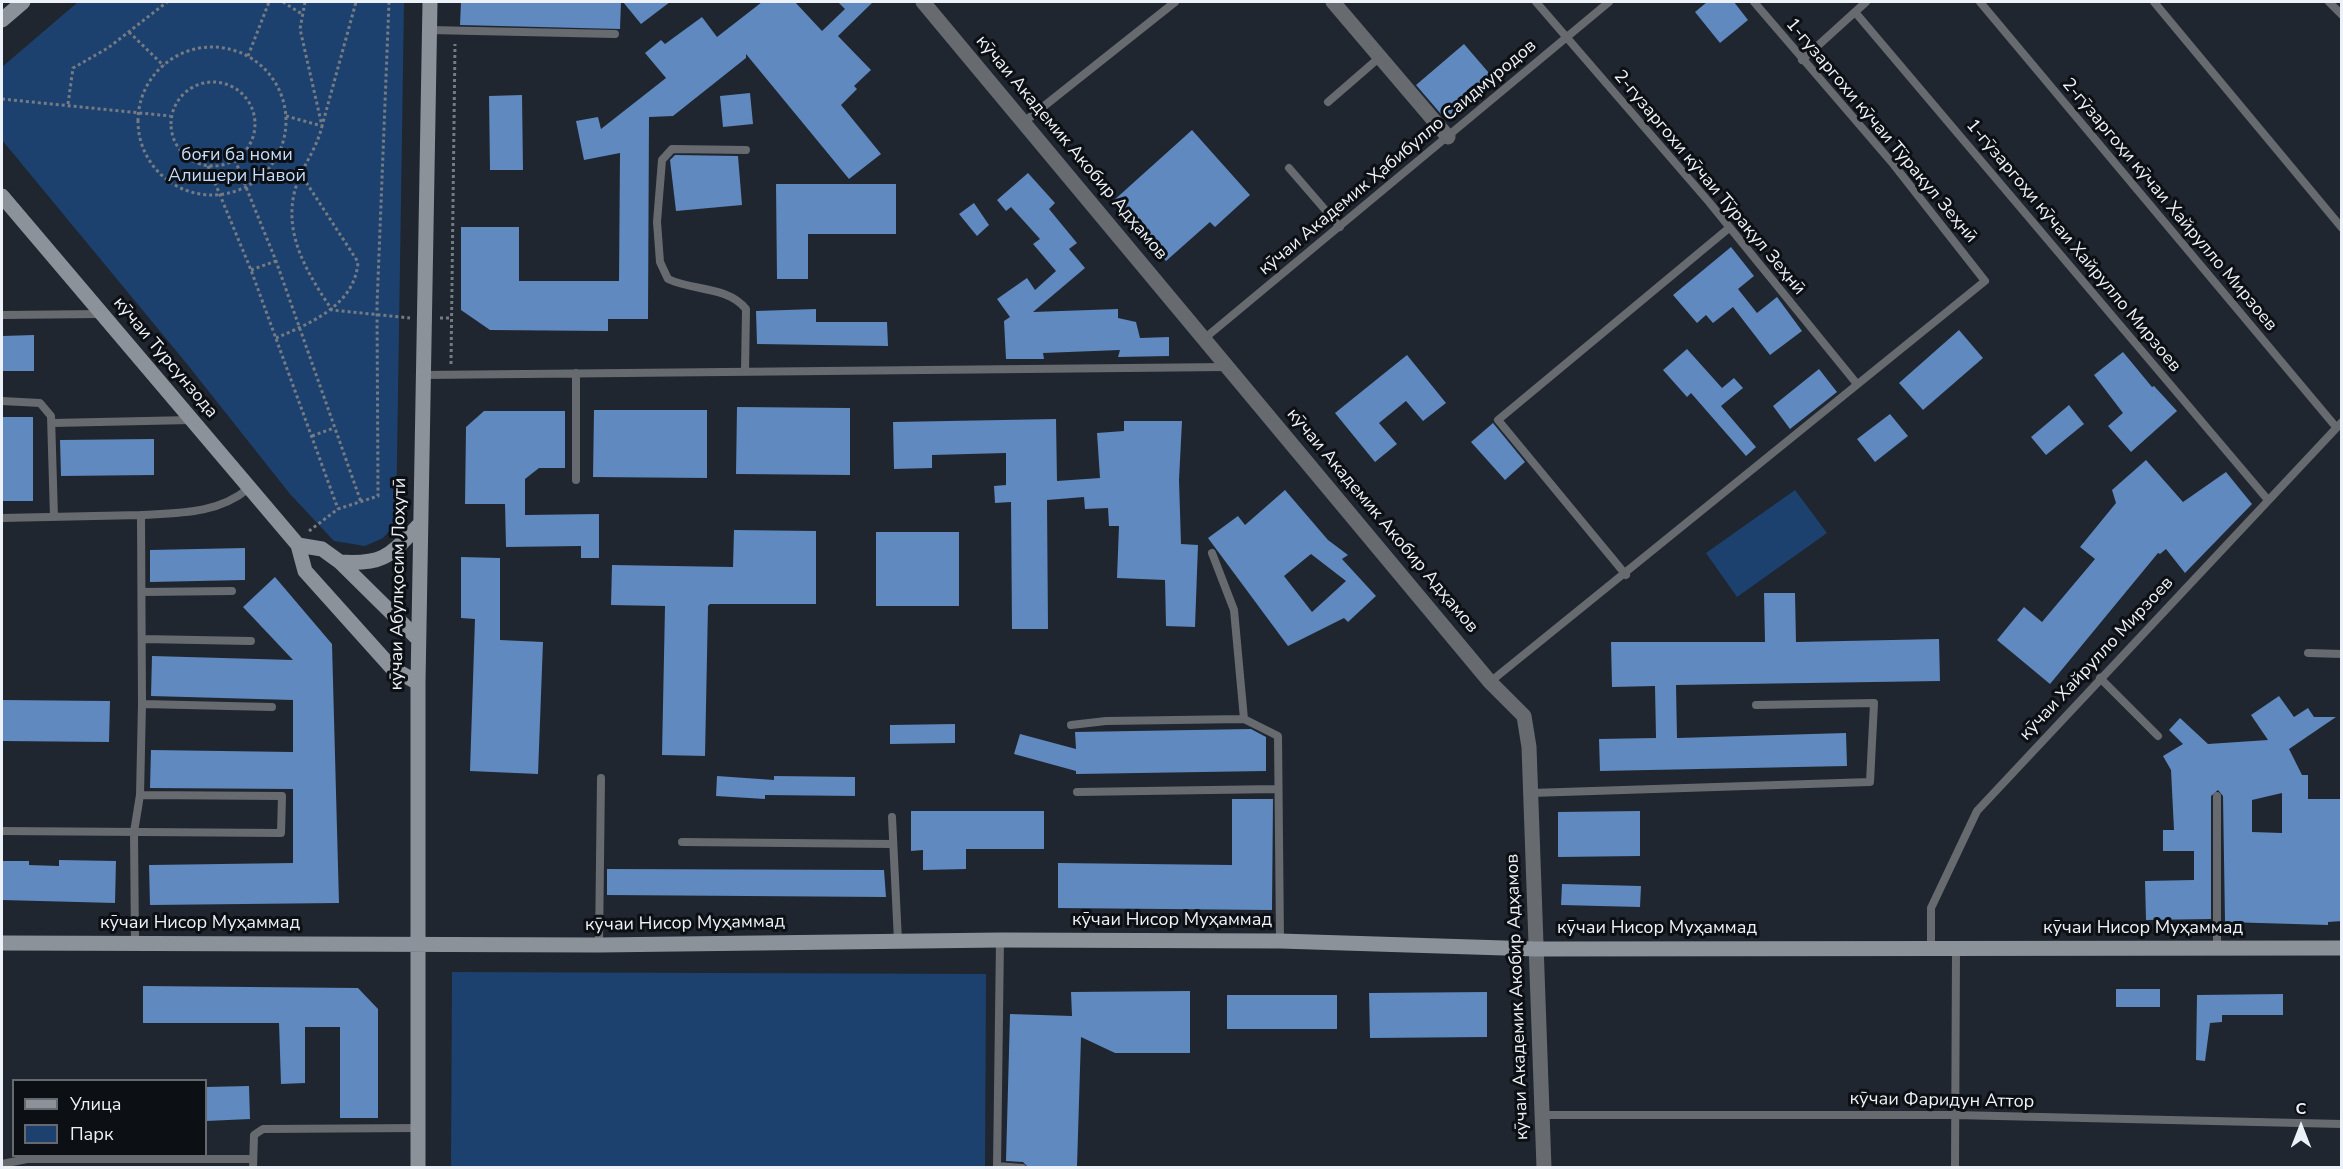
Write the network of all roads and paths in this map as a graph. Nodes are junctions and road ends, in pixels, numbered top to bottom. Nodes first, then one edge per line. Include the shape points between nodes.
1 (23, 2) edge
2 (167, 2) edge
3 (269, 2) edge
4 (283, 2) edge
5 (305, 2) edge
6 (356, 2) edge
7 (389, 2) edge
8 (430, 2) edge
9 (923, 2) edge
10 (1174, 2) edge
11 (1333, 2) edge
12 (1536, 2) edge
13 (1609, 2) edge
14 (1754, 2) edge
15 (1866, 2) edge
16 (1980, 2) edge
17 (2154, 2) edge
18 (2329, 2) edge
19 (1855, 12) junction
20 (303, 15) junction
21 (2342, 15) edge
22 (2, 20) edge
23 (429, 30) junction
24 (455, 31) junction
25 (129, 32) junction
26 (615, 34) dead end
27 (1566, 37) junction
28 (247, 56) junction
29 (1380, 57) junction
30 (1802, 60) junction
31 (164, 66) junction
32 (2, 99) edge
33 (1328, 102) dead end
34 (68, 104) junction
35 (139, 112) junction
36 (170, 116) junction
37 (286, 116) junction
38 (1024, 122) junction
39 (322, 126) junction
40 (1448, 137) junction
41 (746, 150) dead end
42 (235, 160) junction
43 (208, 166) junction
44 (1289, 168) dead end
45 (302, 176) junction
46 (246, 187) junction
47 (219, 194) junction
48 (2, 196) edge
49 (1340, 227) junction
50 (1729, 228) junction
51 (2342, 228) edge
52 (276, 261) junction
53 (251, 270) junction
54 (332, 310) junction
55 (102, 314) junction
56 (2, 315) edge
57 (377, 316) junction
58 (423, 318) junction
59 (451, 318) junction
60 (299, 328) junction
61 (276, 338) junction
62 (1205, 338) junction
63 (1228, 367) junction
64 (745, 372) junction
65 (576, 373) junction
66 (421, 375) junction
67 (451, 375) junction
68 (1857, 384) junction
69 (2, 401) edge
70 (192, 420) junction
71 (53, 423) junction
72 (2339, 424) edge
73 (334, 428) junction
74 (312, 436) junction
75 (576, 480) dead end
76 (249, 489) junction
77 (2268, 500) junction
78 (361, 502) junction
79 (338, 509) junction
80 (141, 515) junction
81 (54, 517) junction
82 (2, 518) edge
83 (420, 524) junction
84 (296, 543) junction
85 (1212, 553) dead end
86 (340, 562) junction
87 (1626, 574) junction
88 (232, 591) dead end
89 (142, 592) junction
90 (142, 639) junction
91 (418, 639) junction
92 (251, 641) dead end
93 (2308, 653) dead end
94 (2342, 654) edge
95 (2100, 678) junction
96 (1490, 682) junction
97 (418, 683) junction
98 (142, 704) junction
99 (1756, 705) dead end
100 (272, 707) dead end
101 (1244, 719) junction
102 (1071, 725) dead end
103 (2158, 736) dead end
104 (601, 778) dead end
105 (1278, 789) junction
106 (1077, 792) dead end
107 (1531, 793) junction
108 (140, 795) junction
109 (2217, 796) dead end
110 (892, 817) dead end
111 (2, 831) edge
112 (134, 832) junction
113 (682, 842) dead end
114 (893, 844) junction
115 (1000, 940) junction
116 (898, 941) junction
117 (1280, 941) junction
118 (2, 944) edge
119 (135, 944) junction
120 (418, 944) junction
121 (599, 945) junction
122 (1931, 948) junction
123 (1956, 948) junction
124 (2217, 948) junction
125 (2342, 948) edge
126 (1536, 949) junction
127 (1543, 1115) junction
128 (1955, 1116) junction
129 (2342, 1124) edge
130 (418, 1128) junction
131 (253, 1163) edge
132 (2, 1164) edge
133 (418, 1167) edge
134 (997, 1167) edge
135 (1022, 1167) edge
136 (1544, 1167) edge
137 (1955, 1167) edge

1 - 22 street
2 - 25 path
3 - 28 path
4 - 20 path
5 - 20 path
6 - 39 path
7 - 57 path
8 - 23 street, кӯчаи Абулқосим Лоҳутӣ
9 - 38 street, кӯчаи Академик Акобир Адҳамов
10 - 38 lane
11 - 29 street
12 - 27 lane, 2-гузаргохи кӯчаи Тӯрақул Зеҳнӣ
13 - 27 lane, кӯчаи Академик Ҳабибулло Саидмуродов
14 - 30 lane, 1-гузаргохи кӯчаи Тӯрақул Зеҳнӣ
15 - 19 lane
16 - 72 lane, 2-гӯзаргоҳи кӯчаи Хайрулло Мирзоев
17 - 51 lane
18 - 21 lane
19 - 30 lane
19 - 77 lane, 1-гӯзаргоҳи кӯчаи Хайрулло Мирзоев
20 - 39 path via 300,29
23 - 24 lane
23 - 58 street, кӯчаи Абулқосим Лоҳутӣ
24 - 26 lane
24 - 59 path
25 - 31 path
25 - 34 path via 73,68
27 - 40 lane, кӯчаи Академик Ҳабибулло Саидмуродов
27 - 50 lane, 2-гузаргохи кӯчаи Тӯрақул Зеҳнӣ
28 - 31 path via 204,48 176,57
28 - 37 path via 270,75 284,102
29 - 33 lane
29 - 40 street
30 - 68 lane, 1-гузаргохи кӯчаи Тӯрақул Зеҳнӣ via 1894,165 1985,281
31 - 35 path via 146,88
32 - 34 path
34 - 35 path
35 - 36 path
35 - 47 path via 142,144 156,169 178,187
36 - 42 path via 178,100 195,85 218,82 239,90 253,108 255,130 247,150
36 - 43 path via 171,132 180,151
37 - 39 path
37 - 46 path via 277,158
38 - 62 street, кӯчаи Академик Акобир Адҳамов
39 - 45 path
40 - 49 lane, кӯчаи Академик Ҳабибулло Саидмуродов
41 - 64 lane via 672,149 662,160 657,222 660,262 668,279 738,299 746,309
42 - 43 path
42 - 46 path
43 - 47 path
44 - 49 lane
45 - 54 path via 295,190 291,229 311,279
45 - 54 path via 358,262 357,276
46 - 47 path
46 - 52 path
47 - 53 path
48 - 55 street, кӯчаи Турсунзода
49 - 62 lane, кӯчаи Академик Ҳабибулло Саидмуродов
50 - 68 lane, 2-гузаргохи кӯчаи Тӯрақул Зеҳнӣ
50 - 87 lane via 1498,420
52 - 53 path
52 - 60 path
53 - 61 path
54 - 57 path
54 - 60 path
55 - 56 lane
55 - 70 street, кӯчаи Турсунзода
57 - 58 path
57 - 78 path via 378,496
58 - 59 path
58 - 66 street, кӯчаи Абулқосим Лоҳутӣ
59 - 67 path
60 - 61 path
60 - 73 path
61 - 74 path
62 - 63 street, кӯчаи Академик Акобир Адҳамов
63 - 64 lane
63 - 96 street, кӯчаи Академик Акобир Адҳамов
64 - 65 lane
65 - 67 lane
65 - 75 lane
66 - 67 lane
66 - 83 street, кӯчаи Абулқосим Лоҳутӣ
68 - 87 lane
69 - 71 lane via 40,403
70 - 71 lane
70 - 76 street, кӯчаи Турсунзода
71 - 81 lane
72 - 77 lane, кӯчаи Хайрулло Мирзоев
73 - 74 path
73 - 78 path
74 - 79 path
76 - 80 lane via 207,510
76 - 84 street, кӯчаи Турсунзода
77 - 95 lane, кӯчаи Хайрулло Мирзоев
78 - 79 path
79 - 84 path
80 - 81 lane
80 - 89 lane
81 - 82 lane
83 - 86 street via 390,555 367,564
83 - 91 street, кӯчаи Абулқосим Лоҳутӣ
84 - 86 street via 322,549
84 - 97 street, кӯчаи Турсунзода via 305,571 392,668
85 - 101 lane via 1234,610
86 - 91 street
87 - 96 lane
88 - 89 lane
89 - 90 lane
90 - 92 lane
90 - 98 lane
91 - 97 street, кӯчаи Абулқосим Лоҳутӣ
93 - 94 lane
95 - 103 lane
95 - 122 lane, кӯчаи Хайрулло Мирзоев via 1977,812 1931,908
96 - 107 street, кӯчаи Академик Акобир Адҳамов via 1524,716
97 - 120 street, кӯчаи Абулқосим Лоҳутӣ
98 - 100 lane
98 - 108 lane
99 - 107 lane via 1874,703 1870,782
101 - 102 lane
101 - 105 lane via 1278,736
104 - 121 lane
105 - 106 lane
105 - 117 lane
107 - 126 street, кӯчаи Академик Акобир Адҳамов
108 - 112 lane
108 - 112 lane via 282,796 281,833
109 - 124 lane
110 - 114 lane
111 - 112 lane
112 - 119 lane
113 - 114 lane
114 - 116 lane
115 - 116 street, кӯчаи Нисор Муҳаммад
115 - 117 street, кӯчаи Нисор Муҳаммад
115 - 134 lane
116 - 121 street, кӯчаи Нисор Муҳаммад
117 - 126 street, кӯчаи Нисор Муҳаммад
118 - 119 street, кӯчаи Нисор Муҳаммад
119 - 120 street, кӯчаи Нисор Муҳаммад
120 - 121 street, кӯчаи Нисор Муҳаммад
120 - 130 street, кӯчаи Абулқосим Лоҳутӣ
122 - 123 street, кӯчаи Нисор Муҳаммад
122 - 126 street, кӯчаи Нисор Муҳаммад
123 - 124 street, кӯчаи Нисор Муҳаммад
123 - 128 lane
124 - 125 street, кӯчаи Нисор Муҳаммад
126 - 127 street, кӯчаи Академик Акобир Адҳамов
127 - 128 lane, кӯчаи Фаридун Аттор
127 - 136 street, кӯчаи Академик Акобир Адҳамов
128 - 129 lane, кӯчаи Фаридун Аттор
128 - 137 lane
130 - 131 lane via 263,1129 254,1135
130 - 133 street, кӯчаи Абулқосим Лоҳутӣ
131 - 132 lane via 27,1159
134 - 135 lane

